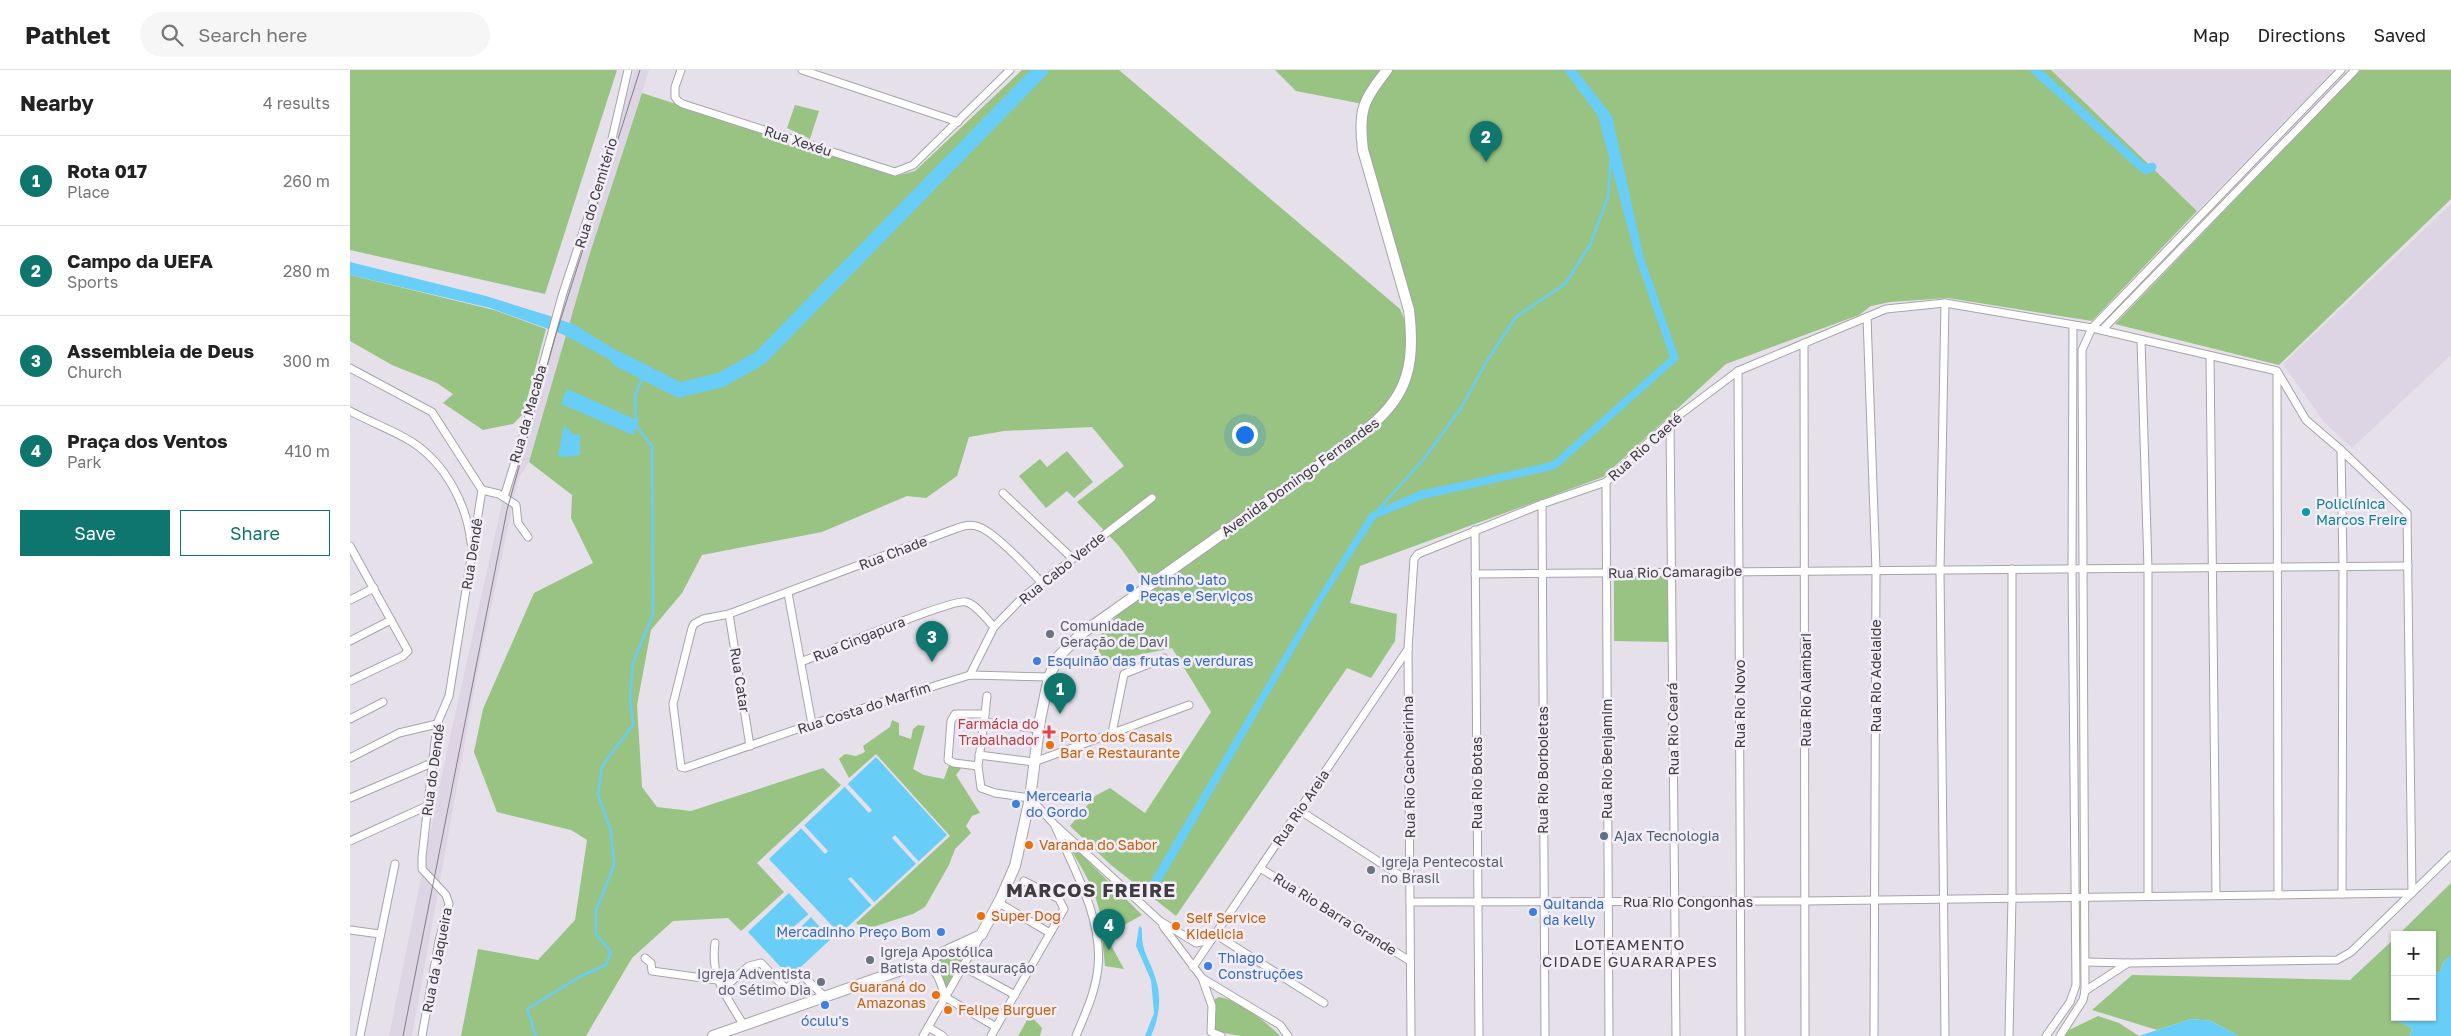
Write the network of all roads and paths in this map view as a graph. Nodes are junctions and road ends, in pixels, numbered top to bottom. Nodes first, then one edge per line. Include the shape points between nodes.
1 (628, 70) edge
2 (681, 70) edge
3 (802, 70) edge
4 (1008, 70) edge
5 (1387, 70) edge
6 (2341, 70) edge
7 (2355, 70) edge
8 (958, 122) junction
9 (1945, 303) junction
10 (1867, 317) junction
11 (2073, 326) junction
12 (2092, 328) junction
13 (2102, 330) junction
14 (552, 332) joint
15 (2141, 340) junction
16 (1804, 343) junction
17 (2210, 356) junction
18 (350, 368) edge
19 (2277, 371) junction
20 (1738, 372) junction
21 (350, 411) edge
22 (1670, 422) junction
23 (2341, 450) junction
24 (1606, 482) junction
25 (482, 490) junction
26 (1003, 494) dead end
27 (504, 497) junction
28 (1152, 498) dead end
29 (1542, 504) junction
30 (1475, 530) junction
31 (528, 537) dead end
32 (350, 546) edge
33 (472, 551) junction
34 (353, 558) edge
35 (1072, 558) junction
36 (1414, 559) joint
37 (2408, 566) junction
38 (2277, 567) junction
39 (2343, 567) junction
40 (2148, 568) junction
41 (2212, 568) junction
42 (2012, 569) junction
43 (2072, 569) junction
44 (2082, 569) junction
45 (1876, 570) junction
46 (1940, 570) junction
47 (1739, 571) junction
48 (1805, 571) junction
49 (1606, 572) junction
50 (1671, 572) junction
51 (1542, 573) junction
52 (1475, 574) junction
53 (1041, 582) junction
54 (374, 588) junction
55 (788, 593) junction
56 (350, 600) edge
57 (729, 614) junction
58 (462, 618) joint
59 (391, 620) junction
60 (994, 627) junction
61 (350, 641) edge
62 (1408, 649) junction
63 (1164, 658) dead end
64 (801, 662) junction
65 (970, 675) junction
66 (1049, 677) junction
67 (350, 681) edge
68 (987, 696) dead end
69 (383, 702) dead end
70 (1189, 704) dead end
71 (985, 718) junction
72 (350, 719) edge
73 (437, 724) junction
74 (812, 724) junction
75 (1039, 729) junction
76 (1112, 734) junction
77 (750, 746) junction
78 (979, 755) junction
79 (350, 758) edge
80 (434, 762) junction
81 (1034, 762) junction
82 (978, 766) junction
83 (683, 768) joint
84 (350, 798) edge
85 (1030, 798) junction
86 (427, 806) junction
87 (1299, 810) junction
88 (1054, 824) junction
89 (350, 841) edge
90 (2451, 855) edge
91 (395, 864) dead end
92 (421, 864) joint
93 (1260, 868) junction
94 (1024, 881) dead end
95 (1410, 882) junction
96 (2412, 893) junction
97 (2342, 894) junction
98 (2216, 895) junction
99 (2278, 895) junction
100 (2074, 896) junction
101 (2148, 896) junction
102 (2012, 897) junction
103 (2085, 897) junction
104 (1944, 898) junction
105 (1876, 899) junction
106 (1411, 902) junction
107 (1478, 902) junction
108 (1544, 902) junction
109 (1608, 902) junction
110 (1674, 902) junction
111 (1740, 902) junction
112 (1805, 902) junction
113 (999, 903) junction
114 (1160, 921) junction
115 (350, 930) edge
116 (1050, 933) junction
117 (380, 934) junction
118 (981, 935) junction
119 (1213, 937) junction
120 (716, 943) dead end
121 (645, 958) dead end
122 (1410, 961) junction
123 (2085, 962) junction
124 (2128, 963) junction
125 (918, 964) junction
126 (962, 966) junction
127 (1193, 967) junction
128 (1202, 978) junction
129 (717, 980) junction
130 (726, 986) dead end
131 (2085, 991) junction
132 (1015, 995) junction
133 (945, 996) junction
134 (824, 997) junction
135 (1324, 1003) dead end
136 (744, 1026) junction
137 (928, 1027) junction
138 (996, 1027) junction
139 (360, 1036) edge
140 (422, 1036) edge
141 (713, 1036) edge
142 (923, 1036) edge
143 (943, 1036) edge
144 (991, 1036) edge
145 (1076, 1036) edge
146 (1221, 1036) edge
147 (1288, 1036) edge
148 (1411, 1036) edge
149 (1479, 1036) edge
150 (1545, 1036) edge
151 (1609, 1036) edge
152 (1676, 1036) edge
153 (1741, 1036) edge
154 (1806, 1036) edge
155 (1874, 1036) edge
156 (1945, 1036) edge
157 (2009, 1036) edge
158 (2046, 1036) edge
159 (2060, 1036) edge

1 - 14 street, Rua do Cemitério via 608,156
2 - 8 street, Rua Xexéu via 675,93 683,104 894,172 913,165
3 - 8 street
4 - 8 street
5 - 66 main road, Avenida Domingo Fernandes via 1363,104 1361,135 1409,310 1411,358 1400,393 1368,430 1081,634 1058,657
6 - 12 street
7 - 13 street
9 - 10 street, Rua Rio Caeté via 1886,310
9 - 11 street, Rua Rio Caeté
9 - 46 street
10 - 16 street, Rua Rio Caeté
10 - 45 street, Rua Rio Adelaide
11 - 12 street, Rua Rio Caeté
11 - 43 street
12 - 13 street, Rua Rio Caeté
12 - 44 street via 2082,350
13 - 15 street, Rua Rio Caeté
14 - 27 street, Rua da Macaba
15 - 17 street, Rua Rio Caeté
15 - 40 street
16 - 20 street, Rua Rio Caeté
16 - 48 street, Rua Rio Alambari
17 - 19 street, Rua Rio Caeté
17 - 41 street
18 - 25 street via 432,412
19 - 23 street via 2306,420
19 - 38 street
20 - 22 street, Rua Rio Caeté
20 - 47 street, Rua Rio Novo
21 - 33 street via 413,443 438,467 466,513
22 - 24 street, Rua Rio Caeté
22 - 50 street, Rua Rio Ceará
23 - 37 street via 2407,513
23 - 39 street
24 - 29 street, Rua Rio Caeté
24 - 49 street, Rua Rio Benjamim
25 - 27 street
25 - 33 street, Rua Dendê
26 - 35 street
27 - 31 street via 517,507 518,523
28 - 35 street, Rua Cabo Verde
29 - 30 street, Rua Rio Caeté
29 - 51 street, Rua Rio Borboletas
30 - 36 street, Rua Rio Caeté via 1418,554
30 - 52 street, Rua Rio Botas
32 - 34 street
33 - 58 street, Rua Dendê
34 - 54 street
35 - 53 street, Rua Cabo Verde
36 - 62 street, Rua Rio Cachoeirinha
37 - 39 street, Rua Rio Camaragibe
37 - 96 street
38 - 39 street, Rua Rio Camaragibe
38 - 41 street, Rua Rio Camaragibe
38 - 99 street
39 - 97 street
40 - 41 street, Rua Rio Camaragibe
40 - 44 street, Rua Rio Camaragibe
40 - 101 street
41 - 98 street
42 - 43 street, Rua Rio Camaragibe
42 - 46 street, Rua Rio Camaragibe
42 - 102 street
43 - 44 street, Rua Rio Camaragibe
43 - 100 street
44 - 103 street
45 - 46 street, Rua Rio Camaragibe
45 - 48 street, Rua Rio Camaragibe
45 - 105 street, Rua Rio Adelaide
46 - 104 street
47 - 48 street, Rua Rio Camaragibe
47 - 50 street, Rua Rio Camaragibe
47 - 111 street, Rua Rio Novo
48 - 112 street, Rua Rio Alambari
49 - 50 street, Rua Rio Camaragibe
49 - 51 street, Rua Rio Camaragibe
49 - 109 street, Rua Rio Benjamim
50 - 110 street, Rua Rio Ceará
51 - 52 street, Rua Rio Camaragibe
51 - 108 street, Rua Rio Borboletas
52 - 107 street, Rua Rio Botas
53 - 55 street, Rua Chade via 992,535 972,525
53 - 60 street, Rua Cabo Verde
54 - 56 street
54 - 59 street
55 - 57 street, Rua Chade
55 - 64 street
57 - 77 street, Rua Catar
57 - 83 street, Rua Chade via 703,619 692,628 673,704
58 - 73 street, Rua do Dendé via 449,696
59 - 61 street
59 - 67 street via 408,651
60 - 64 street, Rua Cingapura via 972,605 962,602
60 - 65 street, Rua Cabo Verde
62 - 87 street, Rua Rio Areia
62 - 95 street, Rua Rio Cachoeirinha
63 - 76 street via 1124,674
64 - 74 street
65 - 66 street, Rua Costa do Marfim
65 - 74 street, Rua Costa do Marfim
66 - 75 main road, Avenida Domingo Fernandes
68 - 71 street
69 - 72 street
70 - 76 street
71 - 75 street
71 - 78 street
71 - 82 street via 958,713 951,721 948,760
73 - 79 street via 399,733
73 - 80 street, Rua do Dendé
74 - 77 street, Rua Costa do Marfim
75 - 81 main road, Avenida Domingo Fernandes
76 - 81 street
77 - 83 street, Rua Costa do Marfim
78 - 81 street
78 - 82 street
80 - 84 street
80 - 86 street, Rua do Dendé
81 - 85 main road, Avenida Domingo Fernandes
82 - 85 street via 980,785 985,790
85 - 88 street
85 - 113 main road, Avenida Domingo Fernandes via 1015,866
86 - 89 street
86 - 92 street, Rua do Dendé
87 - 93 street, Rua Rio Areia
87 - 95 street
88 - 114 street
88 - 145 street via 1081,884 1097,941 1099,966 1096,983
90 - 96 street
91 - 117 street
92 - 140 street, Rua da Jaqueira via 446,895 449,904 439,940
93 - 119 street, Rua Rio Areia
93 - 122 street, Rua Rio Barra Grande
94 - 116 street via 1059,899 1064,909
95 - 106 street, Rua Rio Cachoeirinha
96 - 97 street, Rua Rio Congonhas
96 - 124 street via 2351,952 2337,960
97 - 99 street, Rua Rio Congonhas
98 - 99 street, Rua Rio Congonhas
98 - 101 street, Rua Rio Congonhas
100 - 102 street, Rua Rio Congonhas
100 - 103 street, Rua Rio Congonhas
100 - 158 street via 2076,986 2074,995
101 - 103 street, Rua Rio Congonhas
102 - 104 street, Rua Rio Congonhas
102 - 157 street
103 - 123 street
104 - 105 street, Rua Rio Congonhas
104 - 156 street
105 - 112 street, Rua Rio Congonhas
105 - 155 street, Rua Rio Adelaide
106 - 107 street, Rua Rio Congonhas
106 - 122 street, Rua Rio Cachoeirinha
107 - 108 street, Rua Rio Congonhas
107 - 149 street, Rua Rio Botas
108 - 109 street, Rua Rio Congonhas
108 - 150 street, Rua Rio Borboletas
109 - 110 street, Rua Rio Congonhas
109 - 151 street, Rua Rio Benjamim
110 - 111 street, Rua Rio Congonhas
110 - 152 street, Rua Rio Ceará
111 - 112 street, Rua Rio Congonhas
111 - 153 street, Rua Rio Novo
112 - 154 street, Rua Rio Alambari
113 - 116 street
113 - 118 main road, Avenida Domingo Fernandes
114 - 119 street via 1196,943
114 - 127 street
115 - 117 street
116 - 132 street
117 - 139 street
118 - 125 main road
118 - 126 street
119 - 127 street, Rua Rio Areia
119 - 135 street
120 - 129 street via 713,965
121 - 129 street via 652,971
122 - 148 street, Rua Rio Cachoeirinha
123 - 124 street
123 - 131 street
124 - 131 street
125 - 133 street via 929,967 938,976
125 - 134 main road
126 - 132 street
126 - 133 street
127 - 128 street
128 - 146 street via 1212,1006 1211,1032
128 - 147 street via 1280,1025
129 - 136 street
130 - 134 street via 749,966 761,963 786,989 802,975
131 - 159 street via 2083,1000
132 - 138 street
133 - 137 street
133 - 138 street
134 - 136 main road
136 - 141 main road
137 - 142 street
137 - 143 street
138 - 144 street

